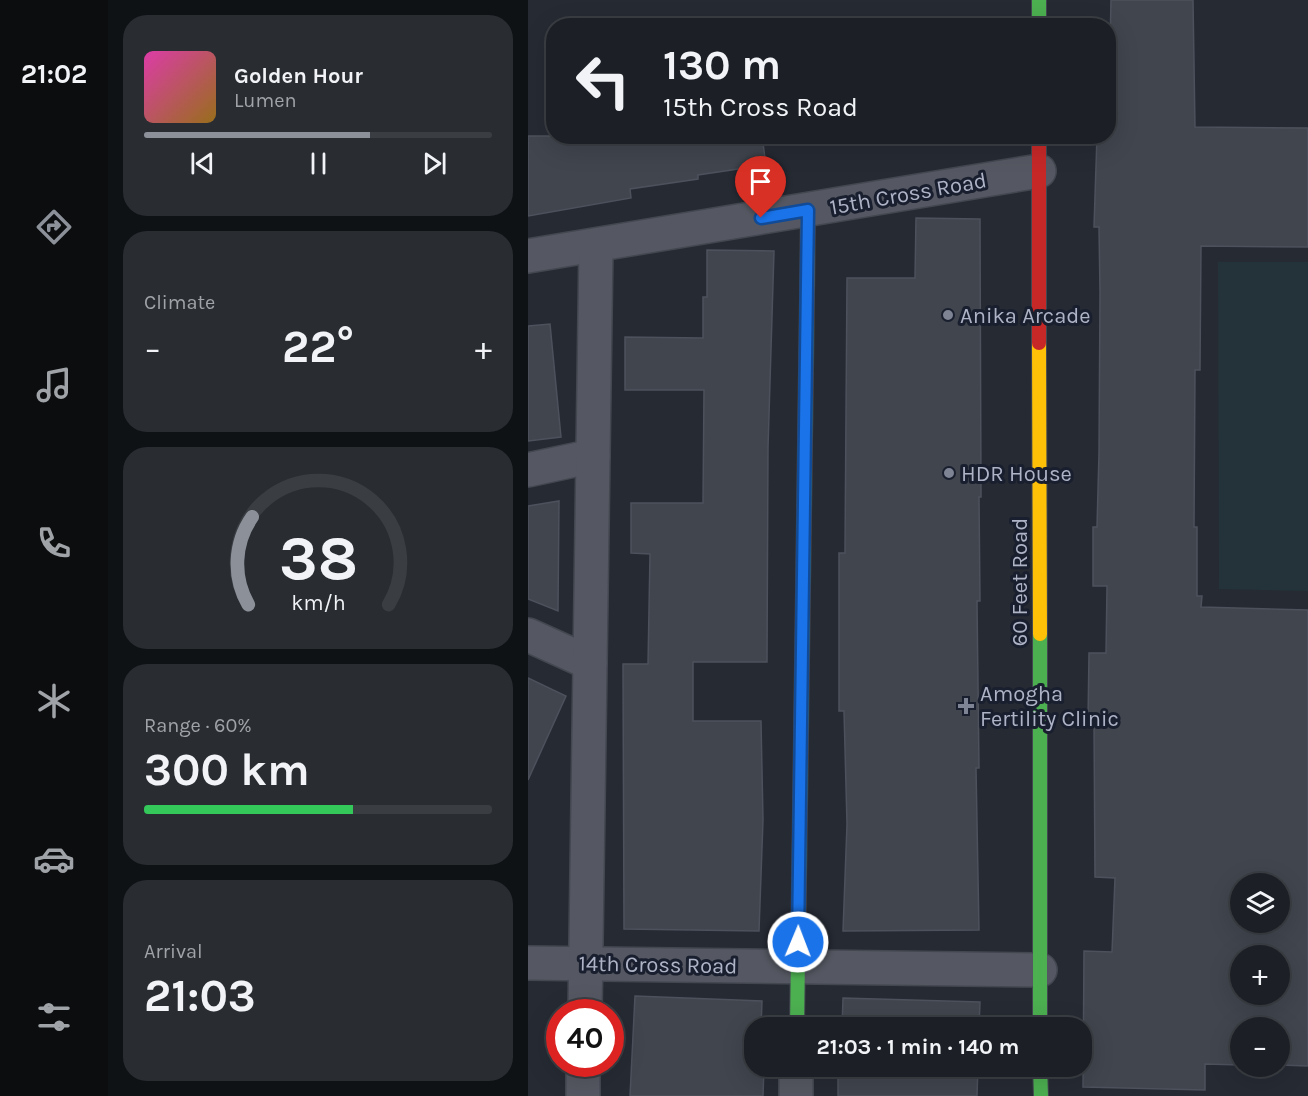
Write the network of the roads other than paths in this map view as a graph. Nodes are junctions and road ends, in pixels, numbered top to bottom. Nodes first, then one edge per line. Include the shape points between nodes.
1 (1039, 0) edge
2 (1039, 18) edge
3 (1040, 144) edge
4 (1040, 171) junction
5 (808, 210) junction
6 (596, 246) junction
7 (528, 256) edge
8 (593, 456) junction
9 (528, 470) edge
10 (528, 635) edge
11 (590, 663) junction
12 (528, 963) edge
13 (586, 964) junction
14 (798, 966) junction
15 (1040, 970) junction
16 (585, 999) edge
17 (797, 1017) edge
18 (1040, 1017) edge
19 (584, 1077) edge
20 (796, 1077) edge
21 (1040, 1077) edge
22 (583, 1096) edge
23 (796, 1096) edge
24 (1041, 1096) edge

1 - 2 street
3 - 4 street, 60 Feet Road
4 - 5 street, 15th Cross Road
4 - 15 street, 60 Feet Road
5 - 6 street, 15th Cross Road
5 - 14 street
6 - 7 street, 15th Cross Road
6 - 8 street
8 - 9 street
8 - 11 street
10 - 11 street
11 - 13 street
12 - 13 street, 14th Cross Road
13 - 14 street, 14th Cross Road
13 - 16 street
14 - 15 street, 14th Cross Road
14 - 17 street
15 - 18 street, 60 Feet Road
19 - 22 street
20 - 23 street
21 - 24 street

